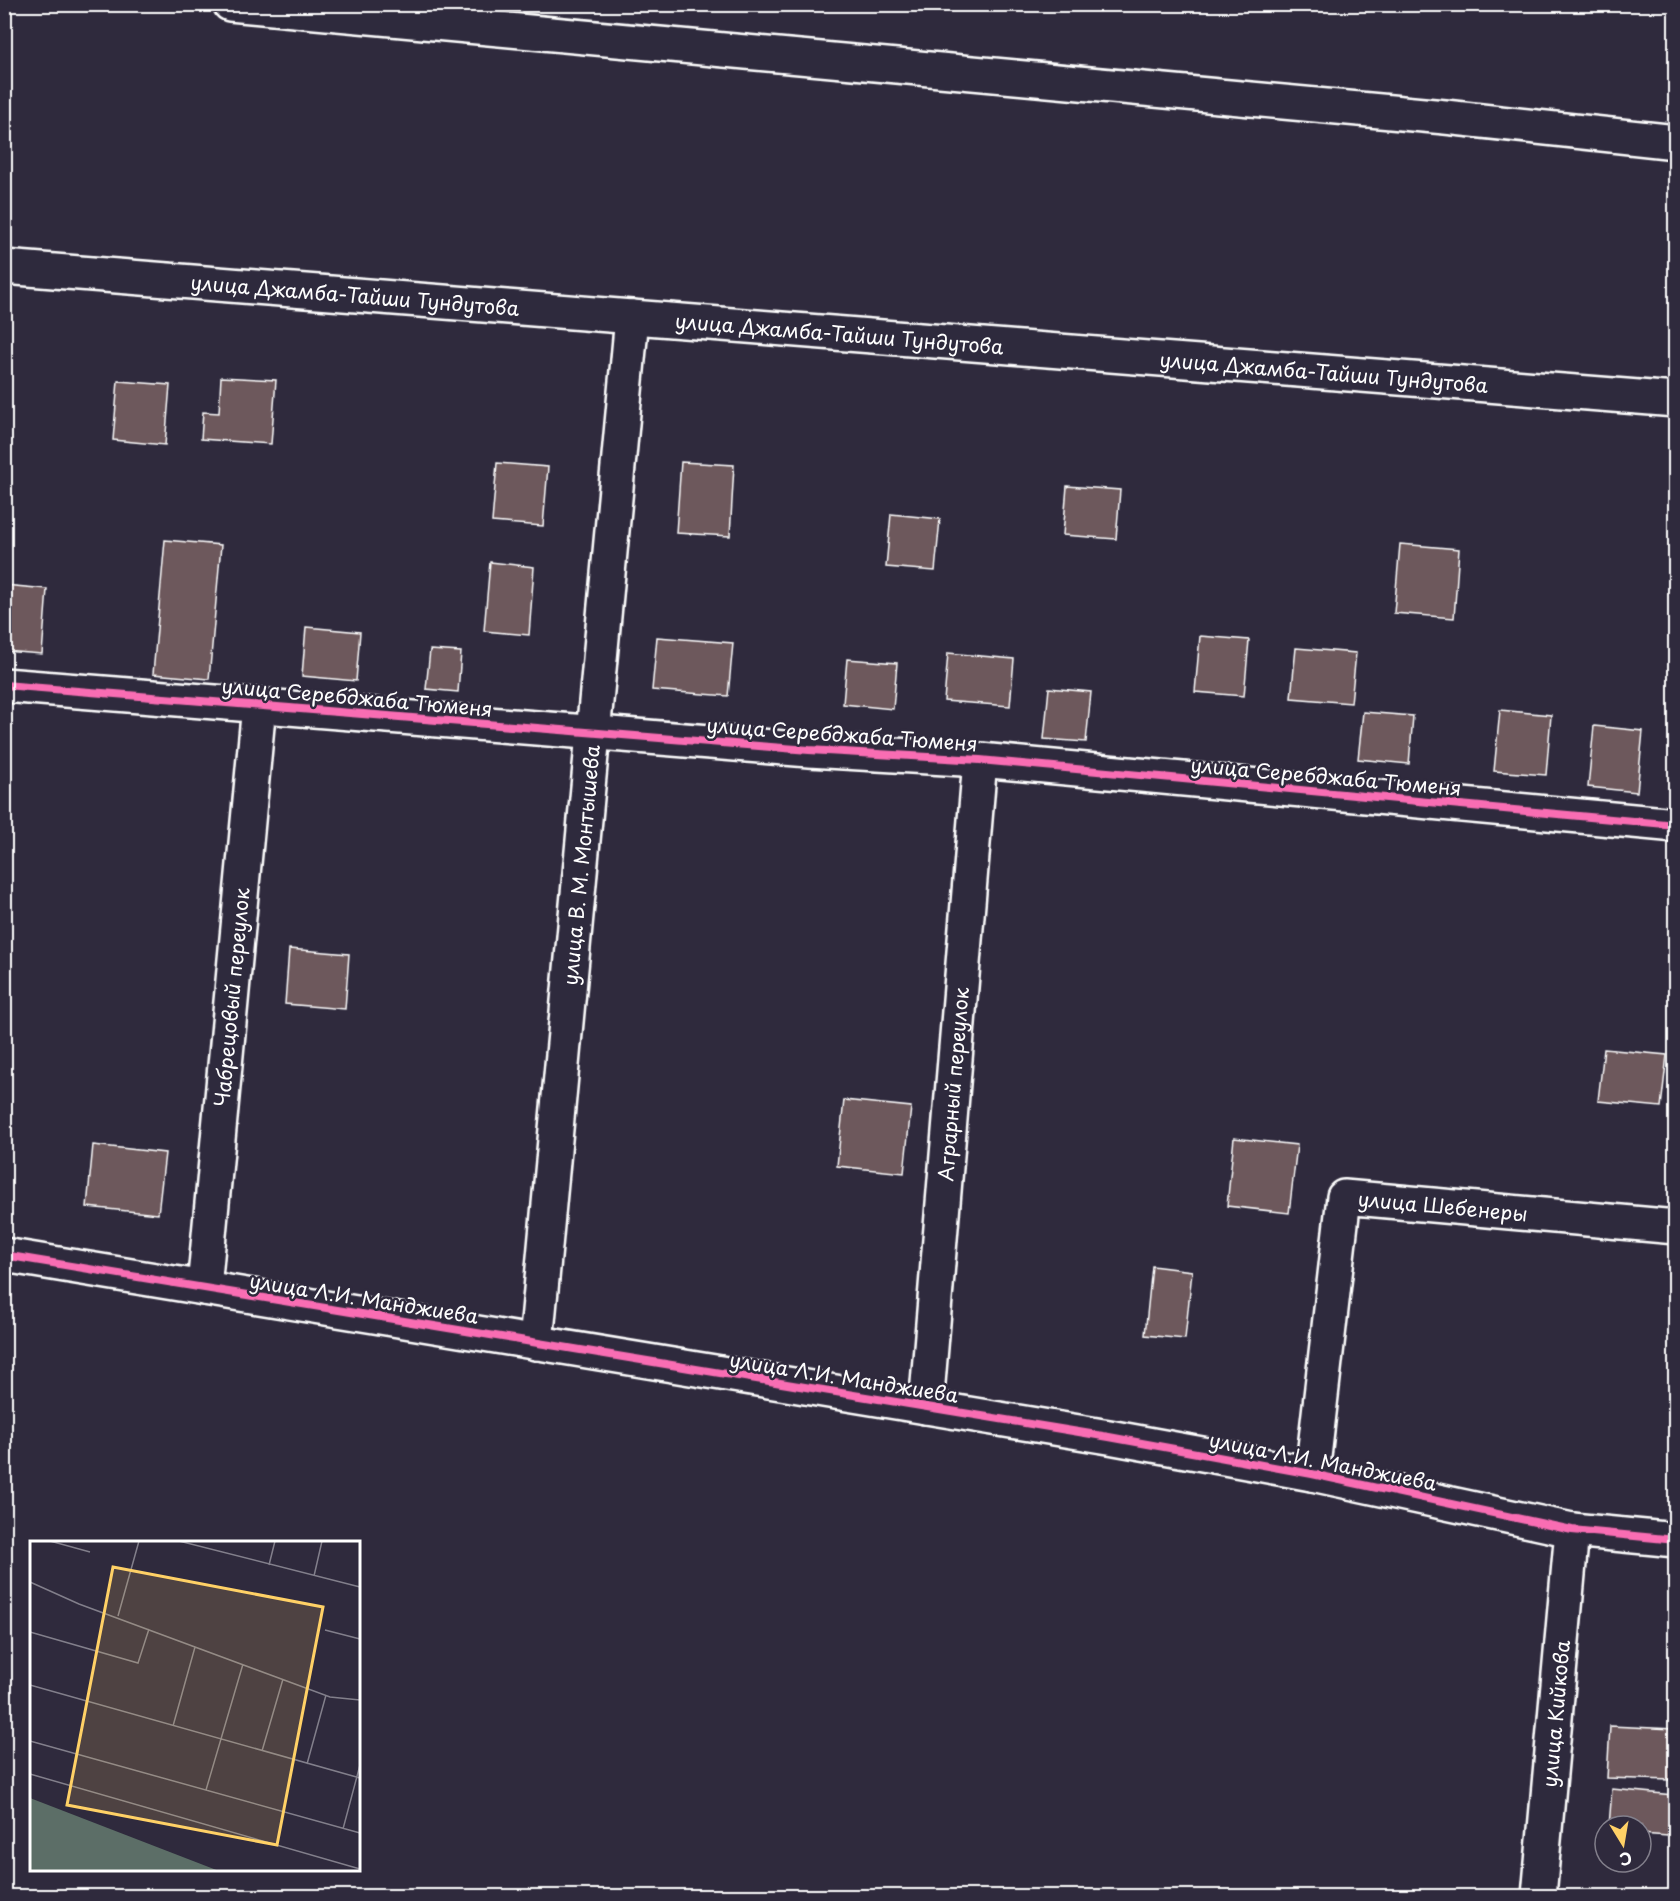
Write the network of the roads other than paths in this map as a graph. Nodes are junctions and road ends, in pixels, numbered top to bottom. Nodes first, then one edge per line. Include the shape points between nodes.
1 (230, 4) edge
2 (1676, 142) edge
3 (4, 267) edge
4 (632, 317) junction
5 (1676, 400) edge
6 (4, 685) edge
7 (259, 705) junction
8 (592, 732) junction
9 (980, 760) junction
10 (1676, 825) edge
11 (1676, 1227) edge
12 (4, 1255) edge
13 (204, 1288) junction
14 (536, 1343) junction
15 (926, 1407) junction
16 (1312, 1474) junction
17 (1572, 1530) junction
18 (1676, 1540) edge
19 (1539, 1896) edge

1 - 2 main road
3 - 4 main road, улица Джамба-Тайши Тундутова
4 - 5 main road, улица Джамба-Тайши Тундутова
4 - 8 main road, улица В. М. Монтышева
6 - 7 main road, улица Серебджаба Тюменя
7 - 8 main road, улица Серебджаба Тюменя
7 - 13 main road, Чабрецовый переулок
8 - 9 main road, улица Серебджаба Тюменя
8 - 14 main road, улица В. М. Монтышева
9 - 10 main road, улица Серебджаба Тюменя
9 - 15 main road, Аграрный переулок
11 - 16 main road, улица Шебенеры via 1344,1197
12 - 13 main road, улица Л.И. Манджиева
13 - 14 main road, улица Л.И. Манджиева
14 - 15 main road, улица Л.И. Манджиева
15 - 16 main road, улица Л.И. Манджиева
16 - 17 main road, улица Л.И. Манджиева
17 - 18 main road, улица Л.И. Манджиева
17 - 19 main road, улица Кийкова

